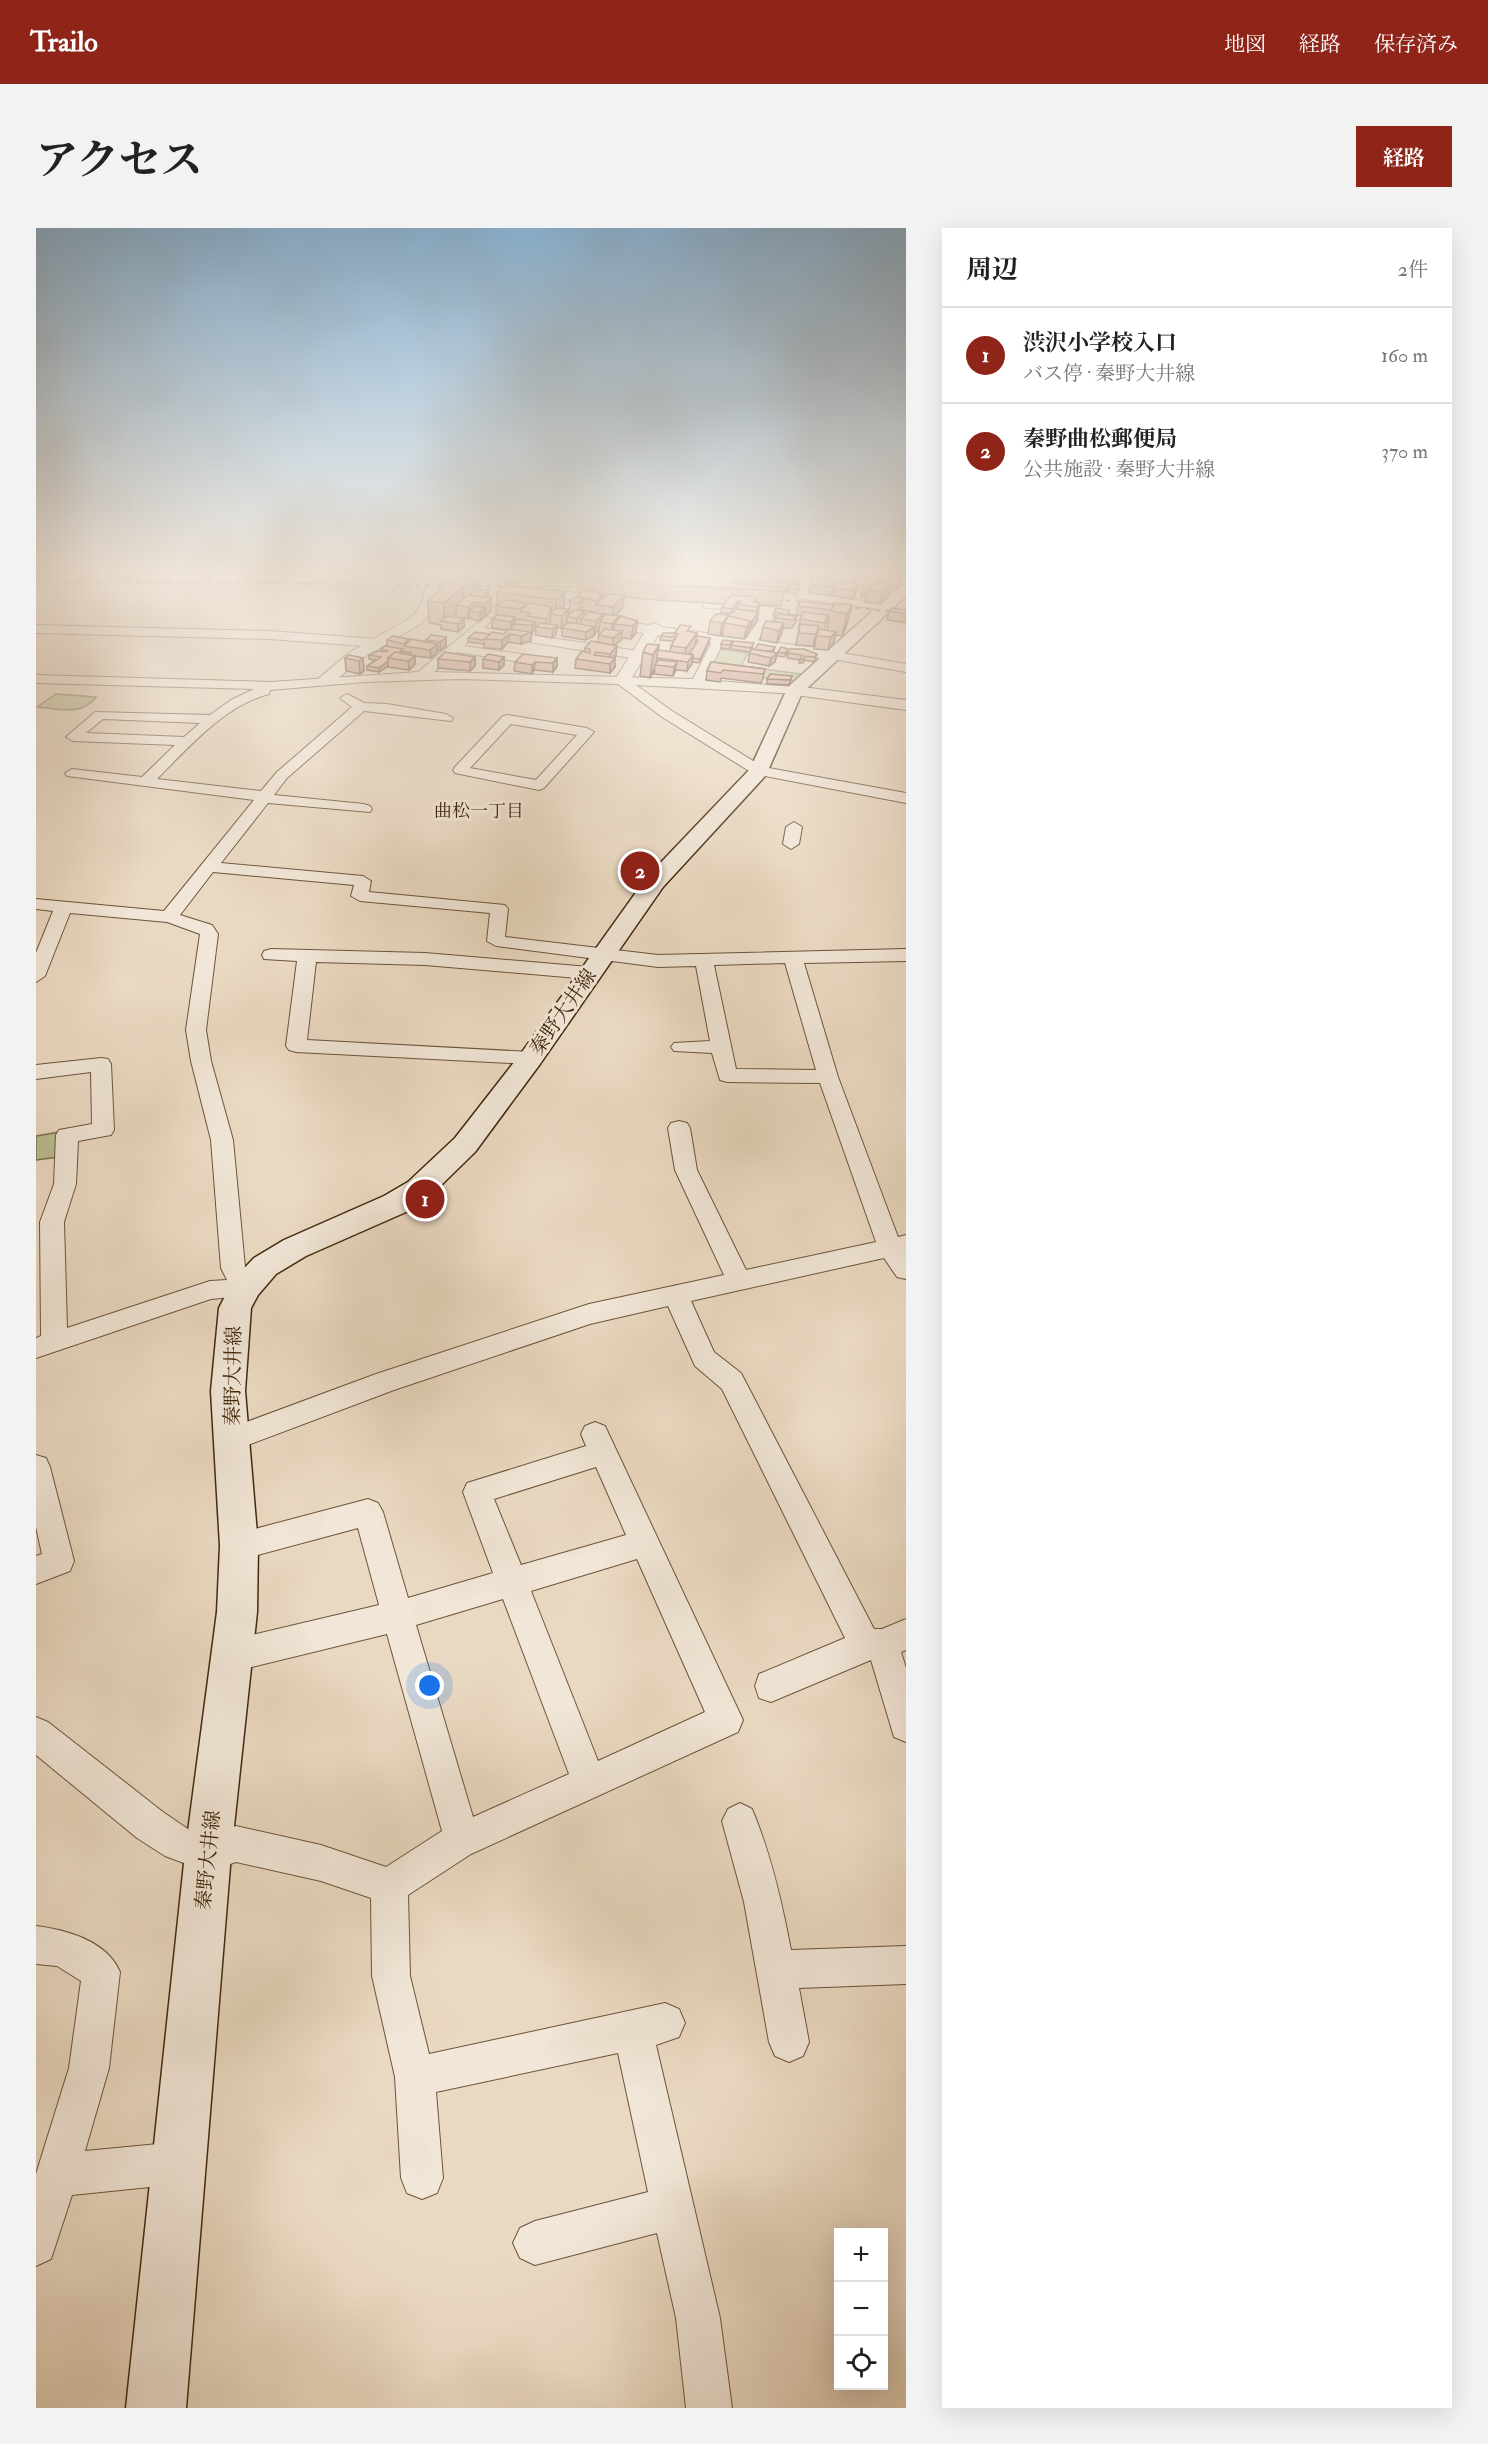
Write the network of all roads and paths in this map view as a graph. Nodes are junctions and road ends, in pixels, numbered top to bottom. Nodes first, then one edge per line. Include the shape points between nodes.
1 (335, 674) edge
2 (506, 674) edge
3 (626, 674) edge
4 (702, 674) edge
5 (812, 674) edge
6 (423, 675) joint
7 (504, 676) junction
8 (36, 679) edge
9 (622, 681) junction
10 (324, 682) junction
11 (697, 683) junction
12 (301, 685) junction
13 (794, 691) junction
14 (906, 705) edge
15 (361, 707) junction
16 (446, 718) dead end
17 (215, 719) junction
18 (587, 732) joint
19 (188, 741) junction
20 (759, 771) junction
21 (72, 773) dead end
22 (145, 782) junction
23 (262, 797) junction
24 (906, 798) edge
25 (364, 809) dead end
26 (211, 867) junction
27 (36, 904) edge
28 (64, 906) junction
29 (169, 917) junction
30 (906, 955) edge
31 (271, 956) dead end
32 (308, 956) junction
33 (793, 958) junction
34 (704, 961) junction
35 (596, 963) junction
36 (36, 976) edge
37 (681, 1047) dead end
38 (721, 1047) junction
39 (531, 1058) junction
40 (36, 1072) edge
41 (828, 1077) junction
42 (679, 1128) dead end
43 (898, 1246) edge
44 (906, 1270) edge
45 (44, 1275) edge
46 (740, 1282) junction
47 (245, 1288) junction
48 (676, 1296) junction
49 (45, 1345) edge
50 (231, 1439) junction
51 (36, 1467) edge
52 (645, 1543) junction
53 (239, 1546) junction
54 (36, 1570) edge
55 (513, 1584) junction
56 (399, 1616) junction
57 (885, 1641) edge
58 (231, 1656) junction
59 (771, 1686) dead end
60 (906, 1725) edge
61 (36, 1734) edge
62 (589, 1781) junction
63 (740, 1821) dead end
64 (462, 1839) junction
65 (208, 1854) junction
66 (389, 1886) junction
67 (36, 1945) edge
68 (906, 1965) edge
69 (776, 1970) junction
70 (789, 2042) dead end
71 (415, 2077) junction
72 (179, 2163) junction
73 (57, 2175) junction
74 (422, 2178) dead end
75 (673, 2206) junction
76 (535, 2243) dead end
77 (36, 2244) edge
78 (156, 2408) edge
79 (709, 2408) edge

1 - 10 street
2 - 7 street
3 - 9 street
4 - 11 street
5 - 13 main road, 秦野大井線
6 - 7 street
6 - 10 street
7 - 9 street
8 - 12 street
9 - 11 street
9 - 20 street
10 - 12 street
10 - 15 street
11 - 13 street
12 - 17 street via 300,689 247,694
13 - 14 street
13 - 20 main road, 秦野大井線
15 - 16 street
15 - 23 street via 332,729
17 - 19 street
17 - 19 street via 100,715 73,737
18 - 18 street via 508,719 460,770 539,785
19 - 22 street
20 - 24 street
20 - 35 main road, 秦野大井線 via 655,882
21 - 22 street
22 - 23 street
23 - 25 street
23 - 26 street
26 - 29 street
26 - 35 street via 363,881 360,896 499,909 496,941
27 - 28 street
28 - 29 street
28 - 36 street
29 - 47 street via 206,928 208,934 196,1030 222,1140 233,1268
30 - 33 street
31 - 32 street
32 - 35 street
32 - 39 street via 296,1046
33 - 34 street
33 - 41 street
34 - 35 street
34 - 38 street
35 - 39 main road, 秦野大井線
37 - 38 street
38 - 41 street via 727,1076
39 - 47 main road, 秦野大井線 via 465,1145 419,1189 395,1204 295,1248 265,1266
40 - 45 street via 101,1064 103,1130 67,1135 65,1184 52,1222
41 - 43 street
42 - 46 street via 686,1170
43 - 44 street
43 - 46 street
45 - 49 street
46 - 48 street
47 - 49 street via 210,1290
47 - 50 main road, 秦野大井線 via 235,1308 230,1344
48 - 50 street via 589,1314 510,1339
48 - 57 street via 704,1359 732,1381
50 - 53 main road, 秦野大井線
51 - 54 street via 58,1561
52 - 55 street
52 - 55 street via 599,1443 477,1492
52 - 62 street via 726,1720
53 - 56 street via 368,1512
53 - 58 main road, 秦野大井線
55 - 56 street
55 - 62 street
56 - 58 street
56 - 64 street
57 - 59 street
57 - 60 street
58 - 65 main road, 秦野大井線
61 - 65 street via 150,1826 178,1843
62 - 64 street
63 - 69 street via 754,1860
64 - 66 street
65 - 66 street via 236,1844 321,1863
65 - 72 main road, 秦野大井線
66 - 71 street via 391,1976
67 - 73 street via 63,1948 101,1972 89,2068
68 - 69 street
69 - 70 street
71 - 74 street
71 - 75 street via 649,2026
72 - 73 street
72 - 78 main road, 秦野大井線
73 - 77 street
75 - 76 street
75 - 79 street via 698,2318

